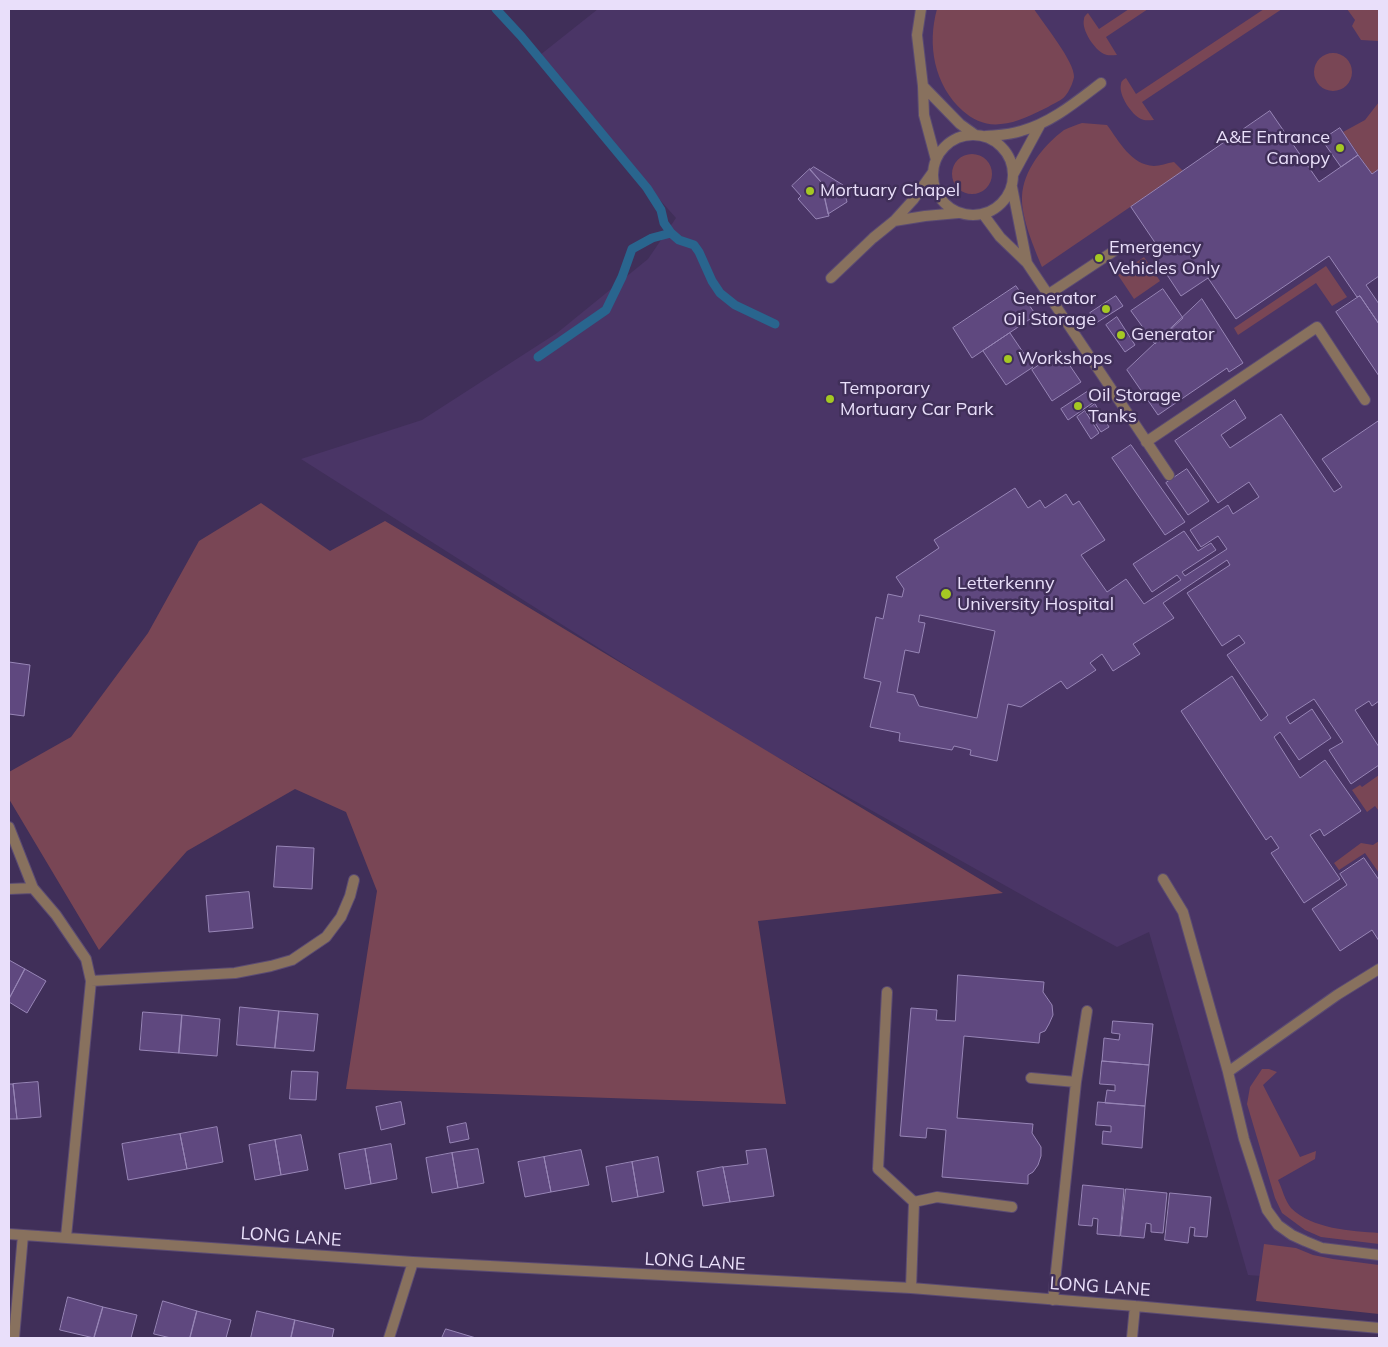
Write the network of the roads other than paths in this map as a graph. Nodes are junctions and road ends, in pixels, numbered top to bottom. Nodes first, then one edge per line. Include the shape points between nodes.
1 (921, 9) edge
2 (1101, 83) dead end
3 (923, 86) junction
4 (1040, 125) junction
5 (974, 134) junction
6 (986, 136) junction
7 (936, 160) junction
8 (933, 172) junction
9 (1014, 173) junction
10 (1012, 187) junction
11 (958, 213) junction
12 (983, 214) junction
13 (894, 221) junction
14 (1117, 248) dead end
15 (1027, 263) junction
16 (831, 278) dead end
17 (1049, 294) junction
18 (1365, 400) dead end
19 (1146, 442) junction
20 (1169, 475) dead end
21 (9, 827) edge
22 (1163, 879) dead end
23 (354, 880) dead end
24 (33, 888) junction
25 (9, 889) edge
26 (1379, 969) edge
27 (91, 981) junction
28 (887, 992) dead end
29 (1087, 1011) dead end
30 (1228, 1072) junction
31 (1031, 1078) dead end
32 (1076, 1082) junction
33 (914, 1202) junction
34 (1012, 1206) dead end
35 (9, 1234) edge
36 (23, 1235) junction
37 (66, 1238) junction
38 (1379, 1256) edge
39 (413, 1262) junction
40 (911, 1288) junction
41 (1053, 1300) junction
42 (1135, 1306) junction
43 (1379, 1328) edge
44 (14, 1338) edge
45 (389, 1338) edge
46 (1132, 1338) edge

1 - 3 street via 917,35
2 - 4 street
3 - 5 street
3 - 7 street via 924,115
4 - 6 street via 1019,132
4 - 9 street
5 - 6 street
5 - 7 street via 948,143
6 - 9 street via 1003,147
7 - 8 street
8 - 11 street via 938,196
8 - 13 street
9 - 10 street
10 - 12 street via 998,208
10 - 15 street
11 - 12 street
11 - 13 street
12 - 15 street via 1000,237
13 - 16 street
14 - 17 street
15 - 17 street
17 - 19 street
18 - 19 street via 1317,327
19 - 20 street
21 - 24 street
22 - 30 street via 1183,912
23 - 27 street via 340,917 326,937 292,960 235,973
24 - 25 street
24 - 27 street via 86,959
26 - 30 street
27 - 37 street
28 - 33 street via 878,1169
29 - 32 street
30 - 38 street via 1266,1210 1278,1225 1322,1248
31 - 32 street
32 - 41 street
33 - 34 street via 937,1197
33 - 40 street
35 - 36 street, LONG LANE
36 - 37 street, LONG LANE
36 - 44 street
37 - 39 street, LONG LANE
39 - 40 street, LONG LANE
39 - 45 street
40 - 41 street, LONG LANE
41 - 42 street, LONG LANE
42 - 43 street, LONG LANE
42 - 46 street

